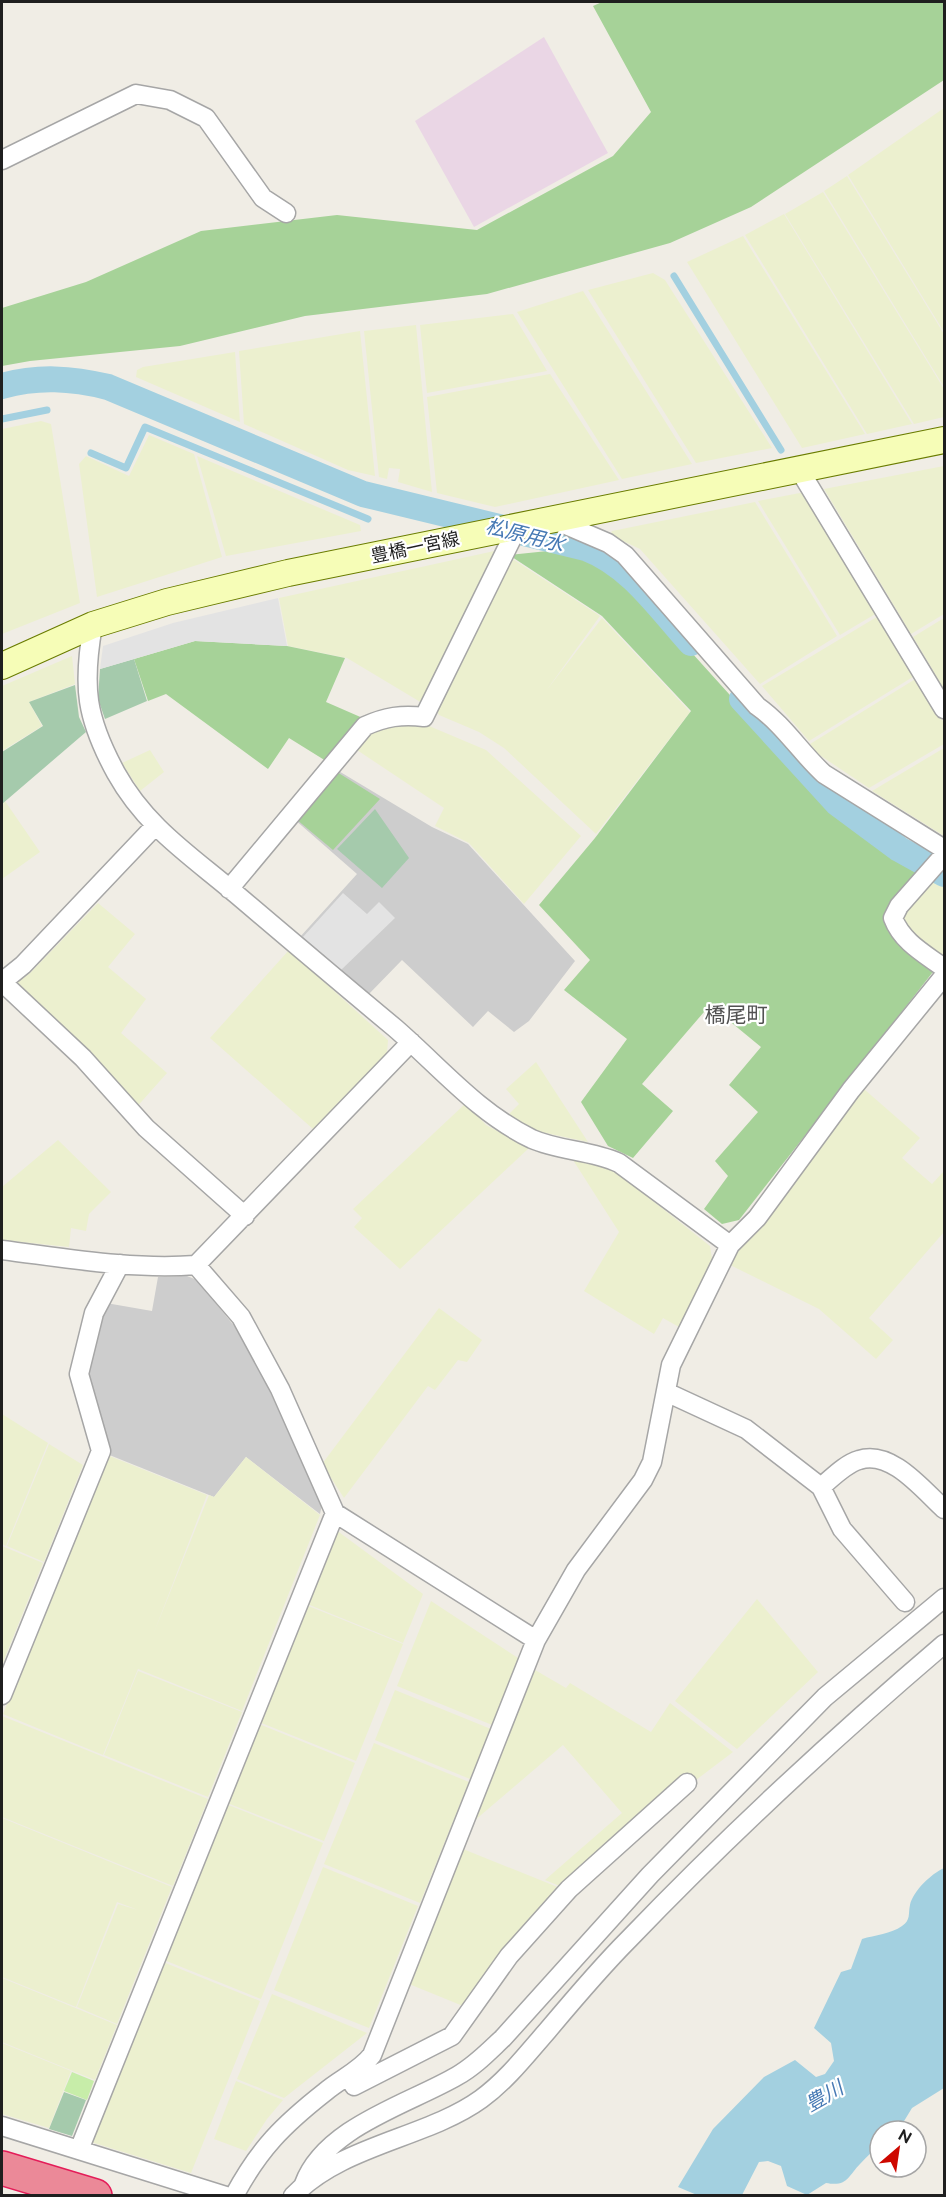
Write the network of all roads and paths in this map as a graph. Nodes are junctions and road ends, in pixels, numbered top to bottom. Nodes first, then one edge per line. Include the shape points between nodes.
1 (2, 160) edge
2 (286, 213) dead end
3 (945, 440) edge
4 (800, 471) junction
5 (552, 519) junction
6 (518, 526) junction
7 (93, 625) junction
8 (2, 666) edge
9 (945, 709) edge
10 (154, 827) junction
11 (945, 849) edge
12 (945, 855) edge
13 (230, 889) junction
14 (945, 968) edge
15 (945, 976) edge
16 (2, 982) edge
17 (411, 1042) junction
18 (245, 1216) junction
19 (730, 1245) junction
20 (2, 1250) edge
21 (120, 1264) junction
22 (196, 1265) junction
23 (666, 1392) junction
24 (820, 1487) junction
25 (945, 1509) edge
26 (335, 1513) junction
27 (945, 1599) edge
28 (905, 1602) dead end
29 (536, 1640) junction
30 (945, 1644) edge
31 (2, 1695) edge
32 (687, 1783) dead end
33 (354, 2086) dead end
34 (2, 2126) edge
35 (79, 2150) junction
36 (2, 2168) edge
37 (298, 2190) edge
38 (95, 2196) edge
39 (226, 2196) edge
40 (234, 2196) edge

1 - 2 street via 136,94 170,100 206,118 263,198
3 - 4 main road, 豊橋一宮線
4 - 5 main road, 豊橋一宮線
4 - 9 street
5 - 6 main road, 豊橋一宮線
5 - 11 street via 609,543 625,555 757,706 775,718 824,774
6 - 7 main road, 豊橋一宮線 via 277,576 167,602
6 - 13 street via 424,717 384,717 365,726
7 - 8 main road, 豊橋一宮線
7 - 10 street via 86,663 87,702 94,728 116,774
10 - 13 street
10 - 16 street
12 - 14 street via 893,918 908,941
13 - 17 street
15 - 19 street via 851,1090 757,1218
16 - 18 street via 82,1058 146,1128
17 - 18 street
17 - 19 street via 481,1108 533,1140 603,1155 619,1163
18 - 22 street
19 - 23 street via 671,1365
20 - 21 street
21 - 22 street
21 - 31 street via 94,1313 80,1374 100,1451
22 - 26 street via 241,1317 280,1389
23 - 24 street via 746,1429
23 - 29 street via 652,1462 643,1480 576,1570
24 - 25 street via 857,1460 871,1457 887,1461
24 - 28 street via 842,1529
26 - 29 street
26 - 35 street
27 - 37 street via 825,1697 650,1875 487,2053 458,2075 348,2134 325,2151
29 - 40 street via 372,2055 278,2131 252,2162
30 - 37 street via 858,1718 688,1876 603,1965 518,2066 481,2099 436,2123 373,2146
32 - 33 street via 569,1889 510,1956 452,2036
34 - 35 street
35 - 39 street
36 - 38 highway

